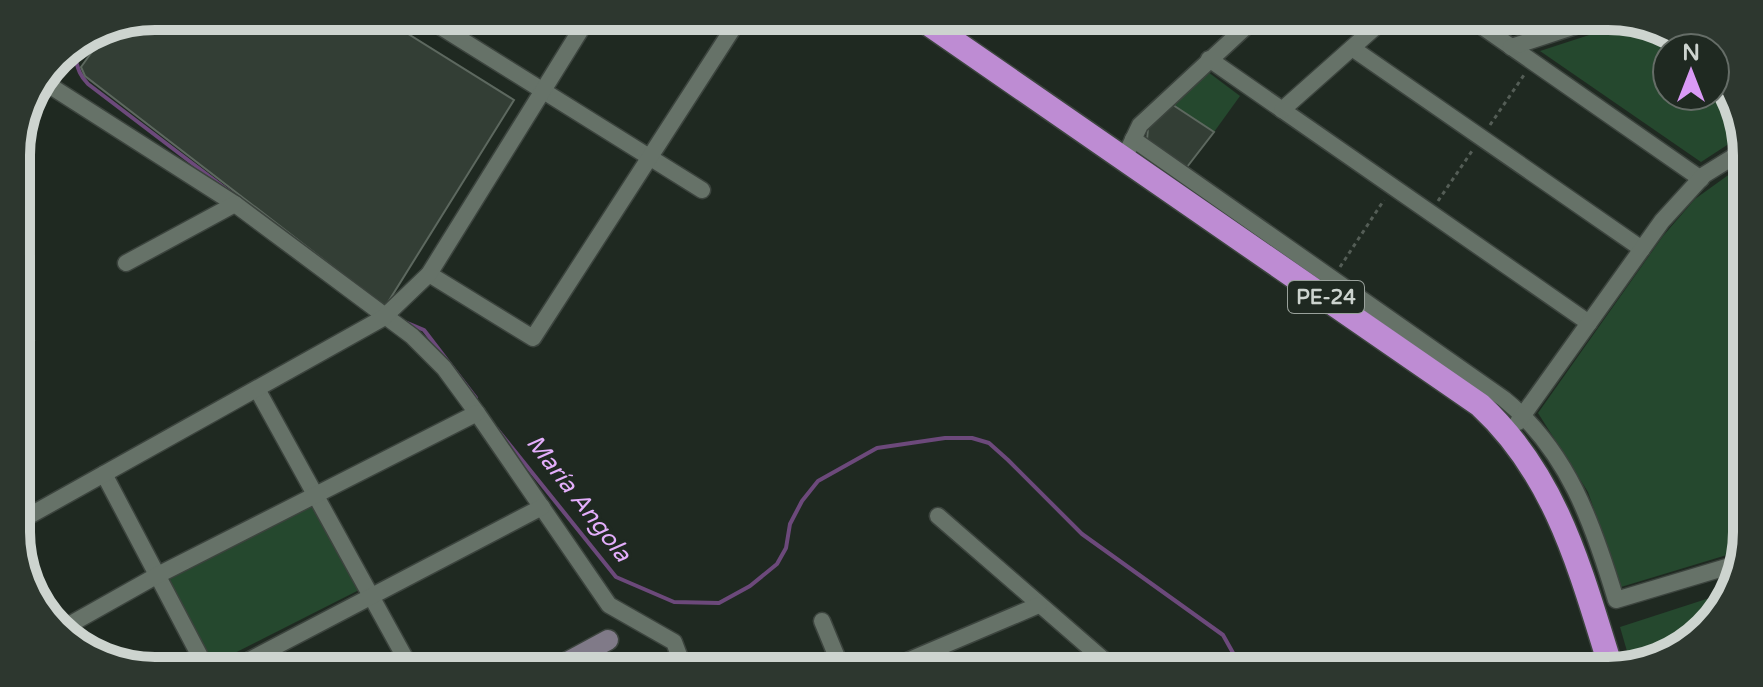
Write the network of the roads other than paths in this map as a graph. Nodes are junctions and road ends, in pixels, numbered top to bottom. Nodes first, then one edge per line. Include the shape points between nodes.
1 (450, 30) edge
2 (581, 30) edge
3 (732, 30) edge
4 (939, 30) edge
5 (1242, 30) edge
6 (1372, 30) edge
7 (1487, 30) edge
8 (1563, 30) edge
9 (1511, 47) junction
10 (1352, 48) junction
11 (1209, 59) junction
12 (51, 87) edge
13 (543, 91) junction
14 (1282, 110) junction
15 (1129, 148) junction
16 (648, 157) junction
17 (1733, 158) edge
18 (1701, 179) junction
19 (702, 190) dead end
20 (235, 204) junction
21 (1642, 249) junction
22 (126, 263) dead end
23 (429, 274) junction
24 (387, 314) junction
25 (1589, 323) junction
26 (257, 389) junction
27 (477, 413) junction
28 (1516, 424) junction
29 (104, 474) junction
30 (317, 496) junction
31 (542, 507) junction
32 (30, 515) edge
33 (938, 516) dead end
34 (1728, 567) edge
35 (156, 576) junction
36 (372, 595) junction
37 (1039, 605) junction
38 (822, 621) dead end
39 (71, 624) edge
40 (608, 640) dead end
41 (200, 657) edge
42 (255, 657) edge
43 (405, 657) edge
44 (580, 657) edge
45 (680, 657) edge
46 (837, 657) edge
47 (917, 657) edge
48 (1100, 657) edge
49 (1607, 657) edge

1 - 13 street
2 - 13 street
3 - 16 street
4 - 15 highway, PE-24
5 - 11 street
6 - 10 street
7 - 9 street
8 - 9 street
9 - 18 street
10 - 14 street
10 - 21 street
11 - 14 street
11 - 15 street via 1140,125
12 - 20 street
13 - 16 street
13 - 23 street
14 - 25 street
15 - 28 highway, PE-24 via 1480,405
15 - 28 street via 1332,279
16 - 19 street
16 - 23 street via 533,338
17 - 18 street
18 - 21 street
20 - 22 street
20 - 24 street
21 - 25 street
23 - 24 street
24 - 26 street
24 - 27 street via 444,368
25 - 28 street
26 - 29 street
26 - 30 street
27 - 30 street
27 - 31 street
28 - 34 street via 1548,444 1577,492 1616,600
28 - 49 highway, PE-24 via 1561,516
29 - 32 street
29 - 35 street
30 - 35 street
30 - 36 street
31 - 36 street
31 - 45 street via 609,605 674,642
33 - 37 street
35 - 39 street
35 - 41 street
36 - 42 street
36 - 43 street
37 - 47 street
37 - 48 street
38 - 46 street
40 - 44 street

